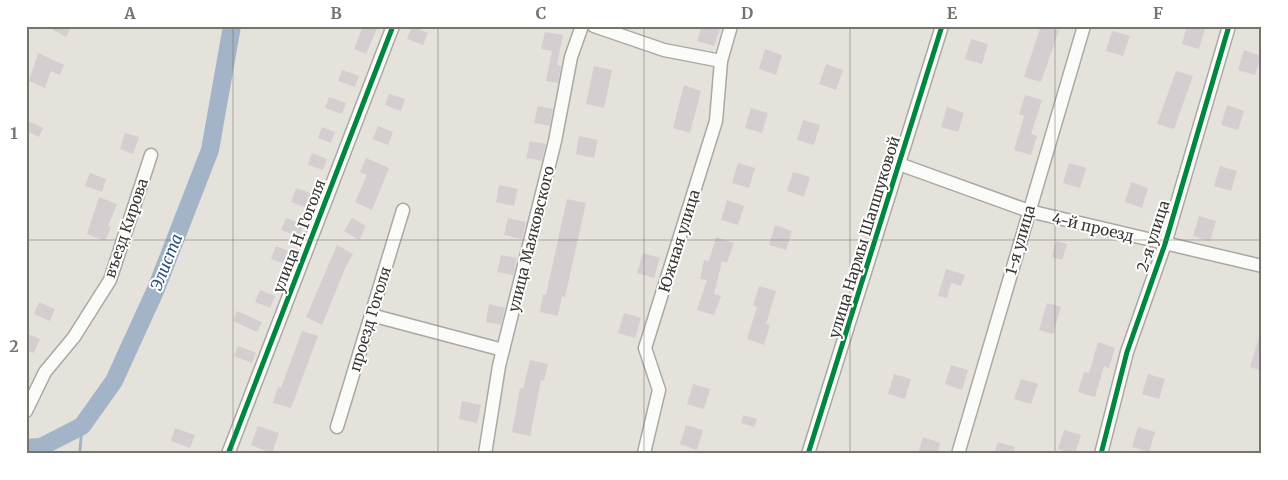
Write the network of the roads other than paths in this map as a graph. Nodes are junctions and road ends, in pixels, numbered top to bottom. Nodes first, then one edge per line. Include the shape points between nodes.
1 (393, 26) edge
2 (582, 26) edge
3 (594, 26) edge
4 (731, 26) edge
5 (942, 26) edge
6 (1084, 26) edge
7 (1229, 26) edge
8 (721, 61) junction
9 (151, 155) dead end
10 (899, 164) junction
11 (403, 210) dead end
12 (1029, 211) junction
13 (1165, 244) junction
14 (1262, 266) edge
15 (371, 315) junction
16 (503, 350) junction
17 (26, 411) edge
18 (336, 427) dead end
19 (644, 453) edge
20 (228, 454) edge
21 (485, 454) edge
22 (808, 454) edge
23 (958, 454) edge
24 (1102, 454) edge

1 - 20 street, улица Н. Гоголя
2 - 16 street, улица Маяковского via 571,57 555,141
3 - 8 street via 664,50
4 - 8 street, Южная улица
5 - 10 street, улица Нармы Шапшуковой
6 - 12 street, 1-я улица
7 - 13 street, 2-я улица
8 - 19 street, Южная улица via 716,121 646,348 659,390
9 - 17 street, въезд Кирова via 110,280 74,337 45,372
10 - 12 street, 4-й проезд
10 - 22 street, улица Нармы Шапшуковой
11 - 15 street, проезд Гоголя
12 - 13 street, 4-й проезд
12 - 23 street, 1-я улица
13 - 14 street, 4-й проезд
13 - 24 street, 2-я улица via 1127,352
15 - 16 street
15 - 18 street, проезд Гоголя
16 - 21 street, улица Маяковского

